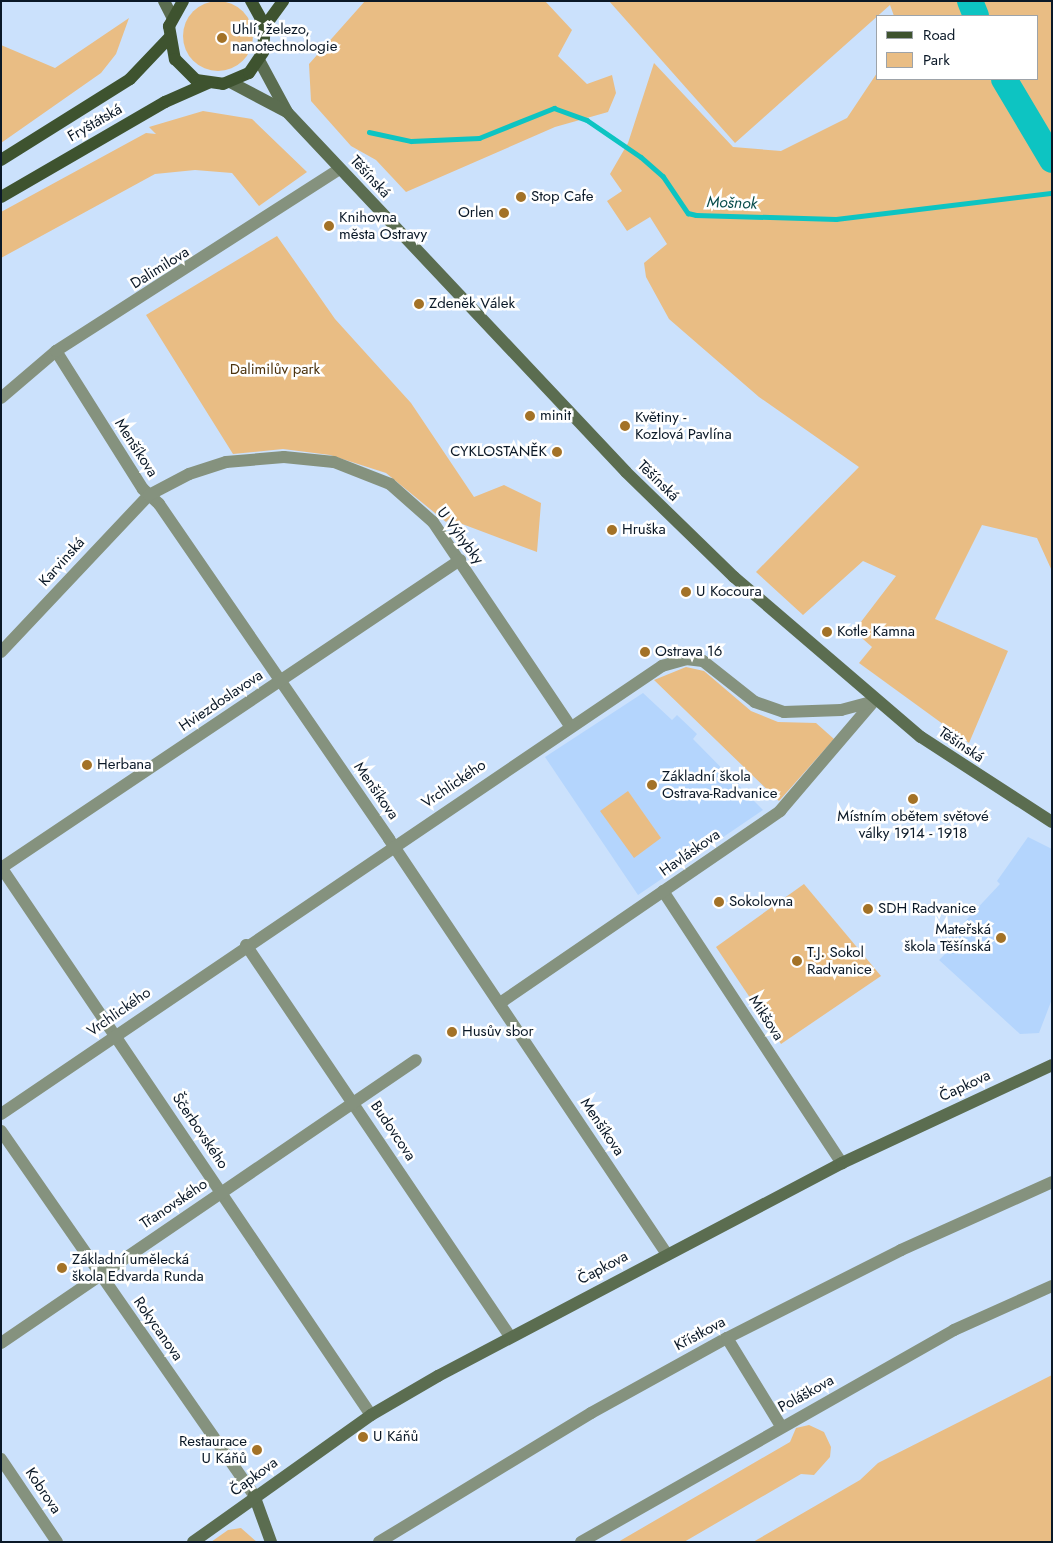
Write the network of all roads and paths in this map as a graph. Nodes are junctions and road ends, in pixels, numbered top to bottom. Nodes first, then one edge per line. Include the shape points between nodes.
1 (164, 1) edge
2 (183, 1) edge
3 (251, 1) edge
4 (283, 1) edge
5 (172, 17) junction
6 (265, 26) junction
7 (169, 38) junction
8 (259, 60) junction
9 (208, 83) junction
10 (232, 83) junction
11 (288, 112) junction
12 (1, 160) edge
13 (340, 169) junction
14 (1, 197) edge
15 (56, 351) junction
16 (1, 398) edge
17 (149, 495) junction
18 (460, 560) junction
19 (1, 652) edge
20 (281, 681) junction
21 (874, 701) junction
22 (570, 726) junction
23 (1052, 822) edge
24 (393, 845) junction
25 (1, 867) edge
26 (663, 891) junction
27 (246, 945) junction
28 (500, 1003) junction
29 (115, 1034) junction
30 (416, 1060) dead end
31 (1052, 1065) edge
32 (354, 1102) junction
33 (1, 1114) edge
34 (1, 1131) edge
35 (842, 1163) junction
36 (1052, 1182) edge
37 (221, 1192) junction
38 (666, 1252) junction
39 (101, 1274) junction
40 (1052, 1286) edge
41 (510, 1337) junction
42 (727, 1338) junction
43 (1, 1343) edge
44 (370, 1415) junction
45 (780, 1426) junction
46 (1, 1459) edge
47 (254, 1495) junction
48 (57, 1542) edge
49 (193, 1542) edge
50 (271, 1542) edge
51 (379, 1542) edge
52 (582, 1542) edge

1 - 5 main road
2 - 5 main road
3 - 6 main road
4 - 6 main road
5 - 7 main road
6 - 8 main road
7 - 9 main road via 180,68
7 - 12 main road, Fryštátská via 130,79
8 - 10 main road
8 - 11 main road, Těšínská
9 - 10 main road
9 - 14 main road, Fryštátská via 165,102
10 - 11 main road, Těšínská
11 - 13 main road, Těšínská
13 - 15 street, Dalimilova
13 - 21 main road, Těšínská via 632,479 779,619
15 - 16 street, Dalimilova
15 - 17 street, Menšíkova
17 - 18 street, U Výhybky via 189,474 226,462 284,457 334,462 390,484 433,522
17 - 19 street, Karvinská
17 - 20 street, Menšíkova via 159,504
18 - 20 street, Hviezdoslavova
18 - 22 street, U Výhybky
20 - 24 street, Menšíkova
20 - 25 street, Hviezdoslavova
21 - 22 street, Vrchlického via 841,710 774,710 754,702 708,663 686,658 653,671
21 - 23 main road, Těšínská via 959,764
21 - 26 street, Havláskova via 780,811
22 - 24 street, Vrchlického
24 - 27 street, Vrchlického
24 - 28 street, Menšíkova
25 - 29 street, Ščerbovského
26 - 28 street, Havláskova
26 - 35 street, Mikšova
27 - 29 street, Vrchlického
27 - 32 street, Budovcova
28 - 38 street, Menšíkova
29 - 33 street, Vrchlického
29 - 37 street, Ščerbovského
30 - 32 street, Třanovského
31 - 35 main road, Čapkova
32 - 37 street, Třanovského
32 - 41 street, Budovcova
34 - 39 street, Rokycanova
35 - 38 main road, Čapkova
36 - 42 street, Křístkova via 901,1250
37 - 39 street, Třanovského
37 - 44 street, Ščerbovského
38 - 41 main road, Čapkova
39 - 43 street, Třanovského
39 - 47 street, Rokycanova
40 - 45 street, Poláškova via 954,1330
41 - 44 main road, Čapkova
42 - 45 street
42 - 51 street, Křístkova via 591,1413
44 - 47 main road, Čapkova
45 - 52 street, Poláškova
46 - 48 street, Kobrova
47 - 49 main road, Čapkova
47 - 50 main road

